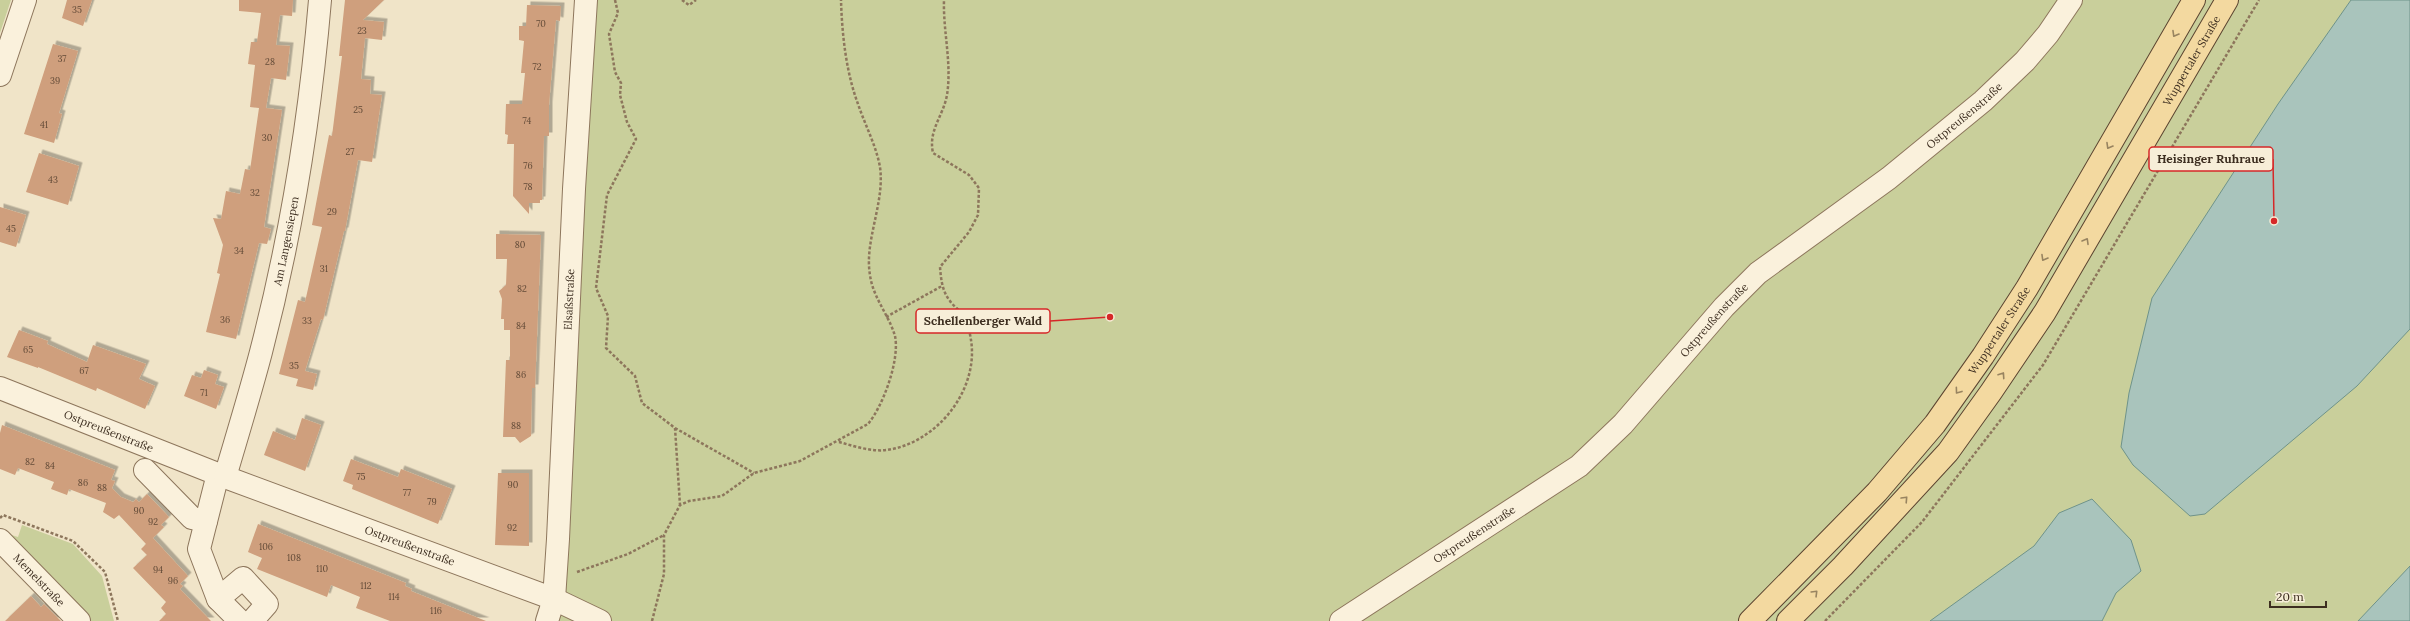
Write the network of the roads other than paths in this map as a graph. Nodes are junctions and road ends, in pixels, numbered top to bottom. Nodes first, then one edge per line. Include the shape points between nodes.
1 (24, 0) edge
2 (320, 0) edge
3 (586, 0) edge
4 (2071, 0) edge
5 (2194, 0) edge
6 (2227, 0) edge
7 (0, 75) edge
8 (0, 388) edge
9 (145, 470) dead end
10 (221, 476) junction
11 (206, 521) junction
12 (0, 540) edge
13 (218, 598) junction
14 (554, 599) junction
15 (79, 621) edge
16 (240, 621) edge
17 (252, 621) edge
18 (548, 621) edge
19 (600, 621) edge
20 (1341, 621) edge
21 (1750, 621) edge
22 (1788, 621) edge

1 - 7 street
2 - 10 street, Am Langensiepen via 310,93 291,215 261,352
3 - 14 street, Elsaßstraße
4 - 20 street, Ostpreußenstraße via 2048,34 1983,101 1889,178 1753,278 1724,306 1623,424 1579,466
5 -> 21 main road, Wuppertaler Straße via 2027,288 1983,356 1934,424 1876,492
22 -> 6 main road, Wuppertaler Straße via 1843,566 1948,452 1982,404 2045,312
8 - 10 street, Ostpreußenstraße
9 - 11 street, Ostpreußenstraße via 192,518
10 - 11 street
10 - 14 street, Ostpreußenstraße
11 - 13 street via 199,549
12 - 15 street, Memelstraße
13 - 16 street
13 - 17 street via 244,578 267,604
14 - 18 street, Elsaßstraße
14 - 19 street, Ostpreußenstraße

